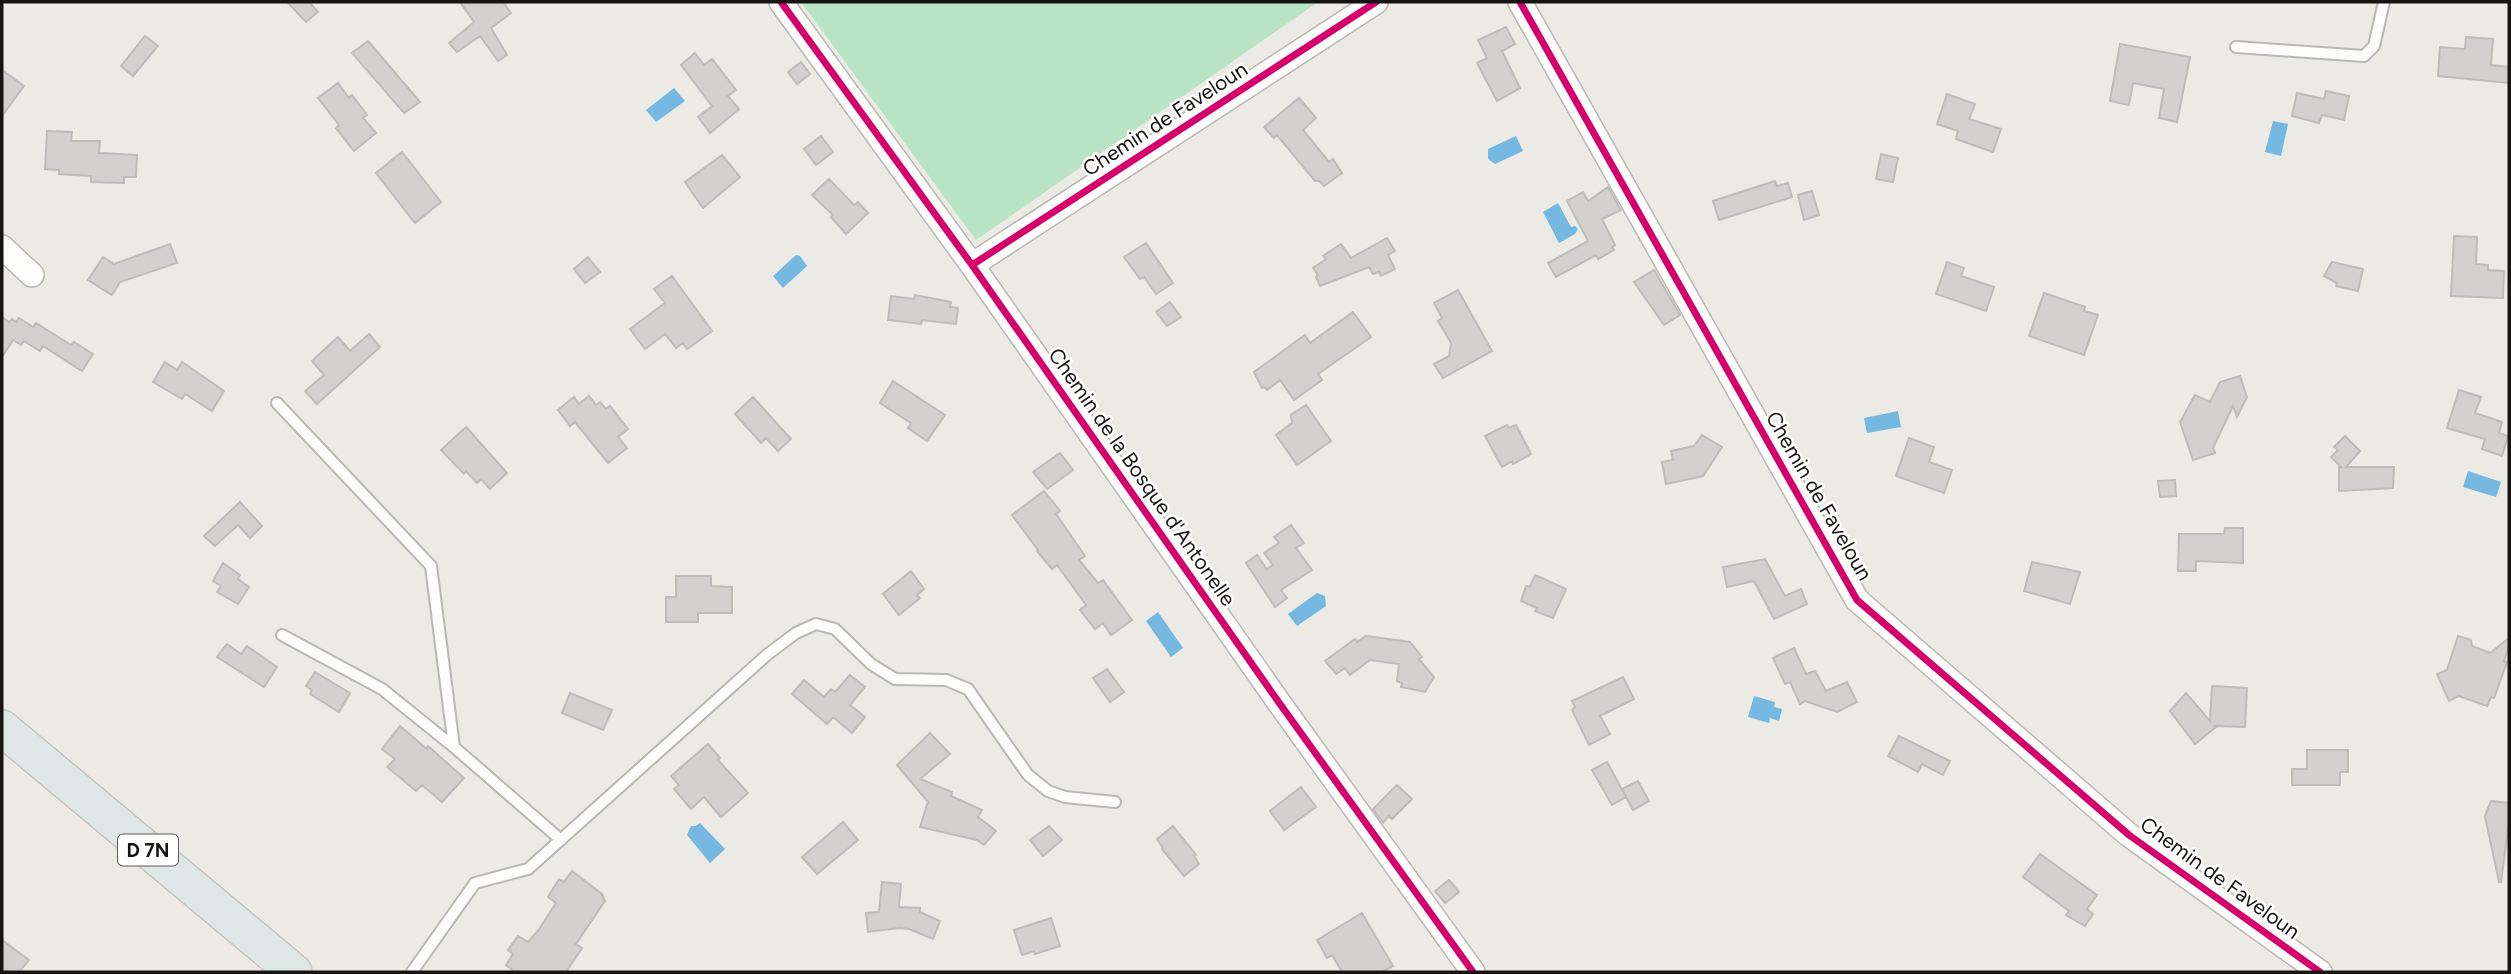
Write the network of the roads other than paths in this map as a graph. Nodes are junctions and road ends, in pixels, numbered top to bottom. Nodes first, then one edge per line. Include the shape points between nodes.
1 (781, 2) edge
2 (1376, 2) edge
3 (1520, 2) edge
4 (2384, 2) edge
5 (2236, 47) dead end
6 (2, 247) edge
7 (972, 265) junction
8 (32, 275) dead end
9 (277, 403) dead end
10 (282, 635) dead end
11 (2, 728) edge
12 (454, 747) junction
13 (1115, 802) dead end
14 (561, 840) junction
15 (294, 972) edge
16 (412, 972) edge
17 (1473, 972) edge
18 (2320, 972) edge

1 - 7 street, Chemin de la Bosque d'Antonelle
2 - 7 street, Chemin de Faveloun
3 - 18 street, Chemin de Faveloun via 1857,600 2129,835
4 - 5 lane via 2374,46 2364,56
6 - 8 street
7 - 17 street, Chemin de la Bosque d'Antonelle
9 - 12 lane via 430,566
10 - 12 lane via 382,689
11 - 15 main road, D 7N
12 - 14 lane
13 - 14 lane via 1048,791 1028,775 968,689 946,680 895,679 871,664 835,629 816,624 768,654
14 - 16 lane via 528,869 475,883

